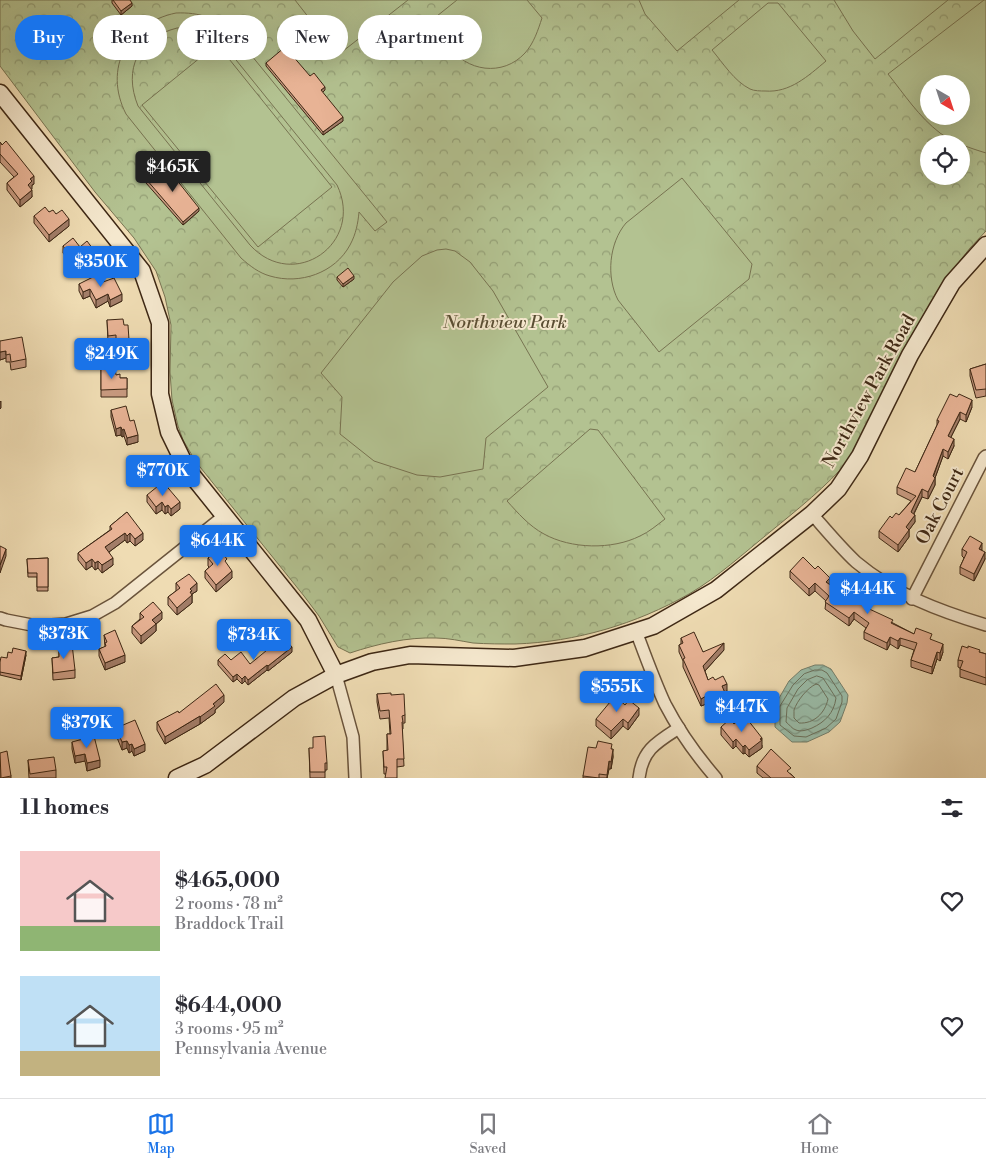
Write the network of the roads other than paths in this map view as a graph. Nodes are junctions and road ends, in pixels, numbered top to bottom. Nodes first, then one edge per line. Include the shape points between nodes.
1 (0, 93) edge
2 (986, 245) edge
3 (986, 456) edge
4 (812, 514) junction
5 (224, 516) junction
6 (912, 598) junction
7 (0, 618) edge
8 (986, 625) edge
9 (636, 631) junction
10 (336, 675) junction
11 (679, 728) junction
12 (177, 778) edge
13 (355, 778) edge
14 (639, 778) edge
15 (716, 778) edge

1 - 5 street via 142,271 160,323 160,394 169,432 187,469
2 - 4 street, Northview Park Road via 952,283 910,355 860,456 838,489
3 - 6 street, Oak Court
4 - 6 street via 861,566
4 - 9 street, Northview Park Road via 716,590 653,626
5 - 7 street via 115,604 92,616 66,624 37,626
5 - 10 street via 308,620
6 - 8 street
9 - 10 street, Northview Park Road via 585,648 514,658 410,655 372,662
9 - 11 street via 659,690
10 - 12 street, Northview Park Road via 294,698 205,765
10 - 13 street via 353,737
11 - 14 street via 658,741 644,758
11 - 15 street

